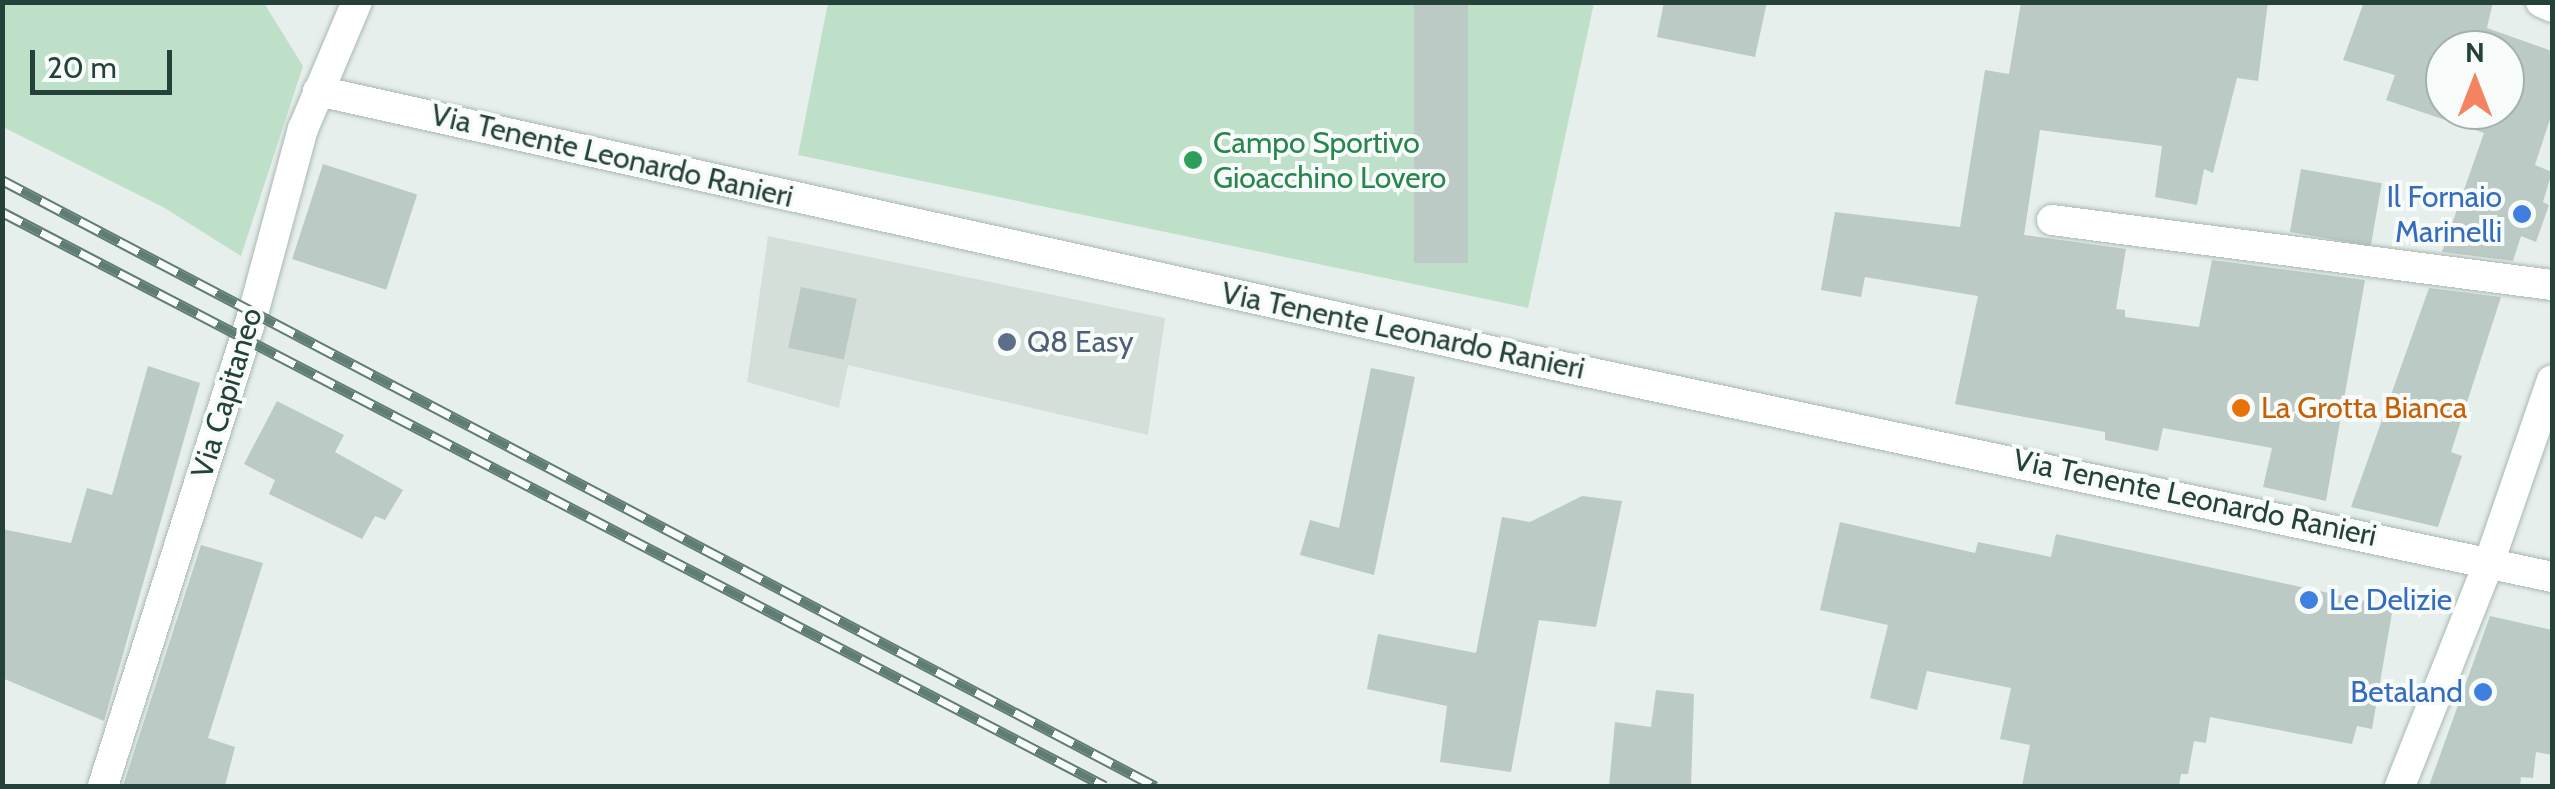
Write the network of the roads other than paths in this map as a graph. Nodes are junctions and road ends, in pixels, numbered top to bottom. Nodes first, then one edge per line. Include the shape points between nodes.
1 (2541, 2) edge
2 (353, 4) edge
3 (2552, 7) edge
4 (318, 91) junction
5 (2052, 220) dead end
6 (2552, 286) edge
7 (2552, 380) edge
8 (2547, 411) edge
9 (2490, 560) junction
10 (2552, 577) edge
11 (103, 786) edge
12 (2400, 786) edge

1 - 3 street
2 - 4 street, Via Capitaneo
4 - 9 street, Via Tenente Leonardo Ranieri via 1540,362
4 - 11 street, Via Capitaneo
5 - 6 street
7 - 8 street
8 - 9 street
9 - 10 street, Via Tenente Leonardo Ranieri
9 - 12 street

